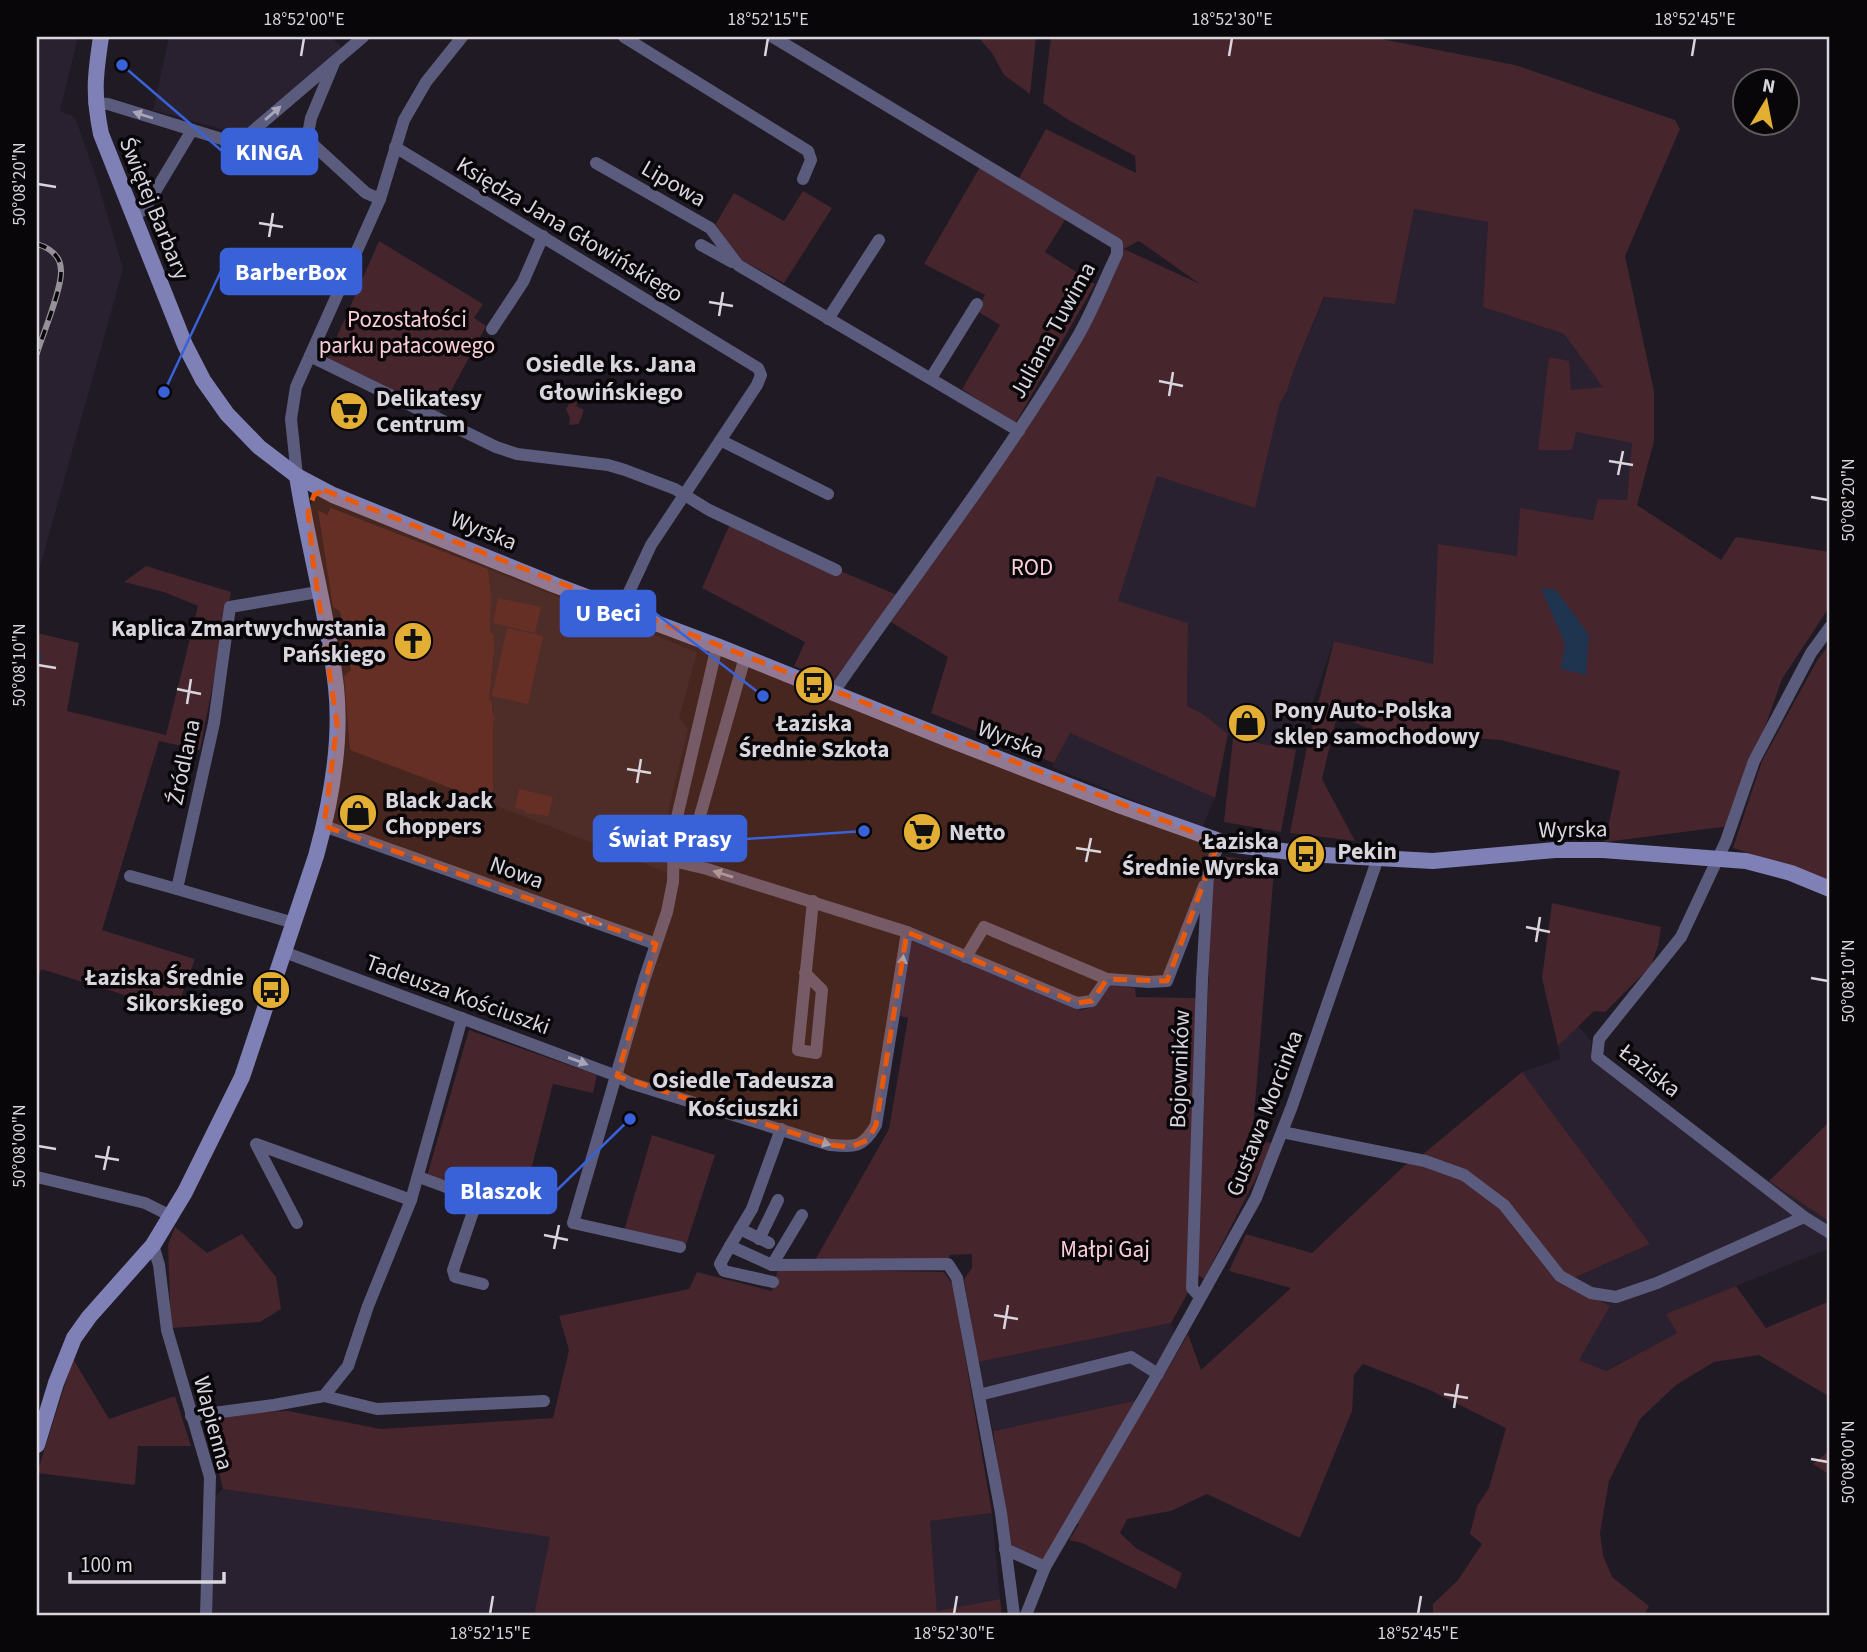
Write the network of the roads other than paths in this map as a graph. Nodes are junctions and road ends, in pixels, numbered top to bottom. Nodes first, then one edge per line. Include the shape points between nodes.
1 (101, 37) edge
2 (363, 37) edge
3 (462, 37) edge
4 (624, 37) edge
5 (773, 37) edge
6 (336, 59) junction
7 (94, 103) junction
8 (192, 130) junction
9 (395, 147) junction
10 (596, 163) dead end
11 (803, 179) dead end
12 (380, 199) junction
13 (138, 212) junction
14 (543, 236) junction
15 (879, 240) dead end
16 (701, 245) dead end
17 (738, 265) junction
18 (977, 304) dead end
19 (828, 319) junction
20 (492, 329) dead end
21 (310, 356) junction
22 (932, 378) junction
23 (1019, 431) junction
24 (292, 439) junction
25 (722, 441) junction
26 (270, 457) junction
27 (297, 476) junction
28 (324, 490) junction
29 (828, 494) dead end
30 (685, 496) junction
31 (313, 562) junction
32 (836, 570) dead end
33 (318, 592) junction
34 (621, 609) junction
35 (1830, 627) edge
36 (717, 646) junction
37 (744, 657) junction
38 (833, 693) junction
39 (324, 826) junction
40 (696, 830) dead end
41 (1219, 842) junction
42 (1378, 858) junction
43 (1718, 859) junction
44 (674, 861) junction
45 (130, 876) dead end
46 (1208, 876) junction
47 (177, 889) junction
48 (1830, 889) edge
49 (813, 901) junction
50 (293, 923) junction
51 (907, 932) junction
52 (656, 944) junction
53 (284, 952) junction
54 (966, 957) junction
55 (805, 973) junction
56 (1107, 979) junction
57 (462, 1018) junction
58 (617, 1076) junction
59 (781, 1129) junction
60 (1282, 1132) junction
61 (37, 1177) edge
62 (419, 1177) junction
63 (778, 1199) dead end
64 (411, 1200) junction
65 (802, 1215) dead end
66 (171, 1216) junction
67 (1804, 1217) junction
68 (297, 1223) dead end
69 (740, 1229) junction
70 (1830, 1233) edge
71 (153, 1245) junction
72 (730, 1245) junction
73 (680, 1247) dead end
74 (772, 1265) junction
75 (773, 1282) dead end
76 (483, 1284) dead end
77 (1200, 1297) junction
78 (1159, 1372) junction
79 (979, 1395) junction
80 (324, 1396) junction
81 (544, 1401) dead end
82 (191, 1416) junction
83 (37, 1445) edge
84 (1006, 1549) junction
85 (1045, 1567) junction
86 (206, 1615) edge
87 (1014, 1615) edge
88 (1027, 1615) edge

1 - 7 street, Świętej Barbary
2 - 6 street
3 - 9 street via 426,82
4 - 11 street via 808,151 810,160
5 - 23 street, Juliana Tuwima via 1117,244 1079,333
8 -> 6 street via 238,140
6 - 12 street via 310,118 307,139 366,194
8 -> 7 street
7 - 13 street, Świętej Barbary via 101,134
8 - 13 street
9 - 12 street
9 - 14 street, Księdza Jana Głowińskiego
10 - 17 street, Lipowa via 710,228
12 - 21 street
13 - 26 street, Świętej Barbary via 185,345 203,380 227,414
14 - 20 street via 523,282
14 - 25 street, Księdza Jana Głowińskiego via 758,368 757,385
15 - 19 street
16 - 17 street
17 - 19 street, Lipowa
18 - 22 street
19 - 22 street, Lipowa
21 - 24 street via 293,400
21 - 30 street via 496,447 608,466
22 - 23 street, Lipowa
23 - 38 street, Juliana Tuwima
24 - 26 street via 288,448
24 - 27 street
25 - 29 street
25 - 30 street, Księdza Jana Głowińskiego
26 - 27 street, Świętej Barbary
27 - 28 street, Wyrska
27 - 31 street
28 - 31 street via 314,495 308,512
28 - 34 street, Wyrska
30 - 32 street
30 - 34 street, Księdza Jana Głowińskiego via 651,545
31 - 33 street
33 - 39 street via 336,687 337,724
33 - 47 street, Źródlana via 230,607 214,723
34 - 36 street, Wyrska
35 - 43 street via 1811,653 1754,761
36 - 37 street, Wyrska
36 - 44 street via 674,830
37 - 38 street, Wyrska
37 - 40 street
38 - 41 street, Wyrska
39 - 50 street
52 -> 39 street, Nowa
41 - 42 street, Wyrska
41 - 46 street, Bojowników
42 - 43 street, Wyrska via 1451,861 1577,849
42 - 60 street, Gustawa Morcinka
43 - 48 street, Wyrska via 1791,873
43 - 67 street, Łaziska via 1681,937 1600,1039 1597,1057
49 -> 44 street
44 - 52 street via 674,883
45 - 47 street
46 - 56 street via 1167,981
46 - 77 street, Bojowników via 1192,1289
47 - 50 street
49 - 51 street
49 - 55 street
50 - 53 street
51 - 54 street
59 -> 51 street via 830,1145 851,1147 868,1140 876,1125
52 - 58 street
53 - 57 street, Tadeusza Kościuszki
53 - 66 street via 242,1077
54 - 56 street via 1077,1003 1092,1001
54 - 56 street via 984,927
55 - 55 street via 798,1049 816,1053 822,990
57 -> 58 street, Tadeusza Kościuszki
57 - 62 street
58 - 59 street
58 - 73 street via 573,1223
59 - 69 street via 752,1209
60 - 67 street via 1425,1161 1464,1175 1504,1205 1560,1276 1591,1293 1616,1297 1657,1283
60 - 77 street, Gustawa Morcinka via 1256,1198
61 - 66 street via 145,1203
62 - 64 street
62 - 76 street via 470,1196 475,1206 453,1270 455,1277
63 - 69 street via 764,1241
64 - 68 street via 256,1144
64 - 80 street via 348,1366
65 - 74 street
66 - 71 street
67 - 70 street, Łaziska
69 - 72 street
71 - 82 street, Wapienna via 167,1330
71 - 83 street via 74,1338
72 - 74 street
72 - 75 street via 720,1264 724,1270
74 - 79 street via 948,1265 957,1278
77 - 78 street, Gustawa Morcinka
78 - 79 street via 1131,1357
78 - 85 street, Gustawa Morcinka
79 - 84 street
80 - 81 street via 377,1409
80 - 82 street
82 - 86 street, Wapienna via 210,1477
84 - 85 street
84 - 87 street
85 - 88 street, Gustawa Morcinka

